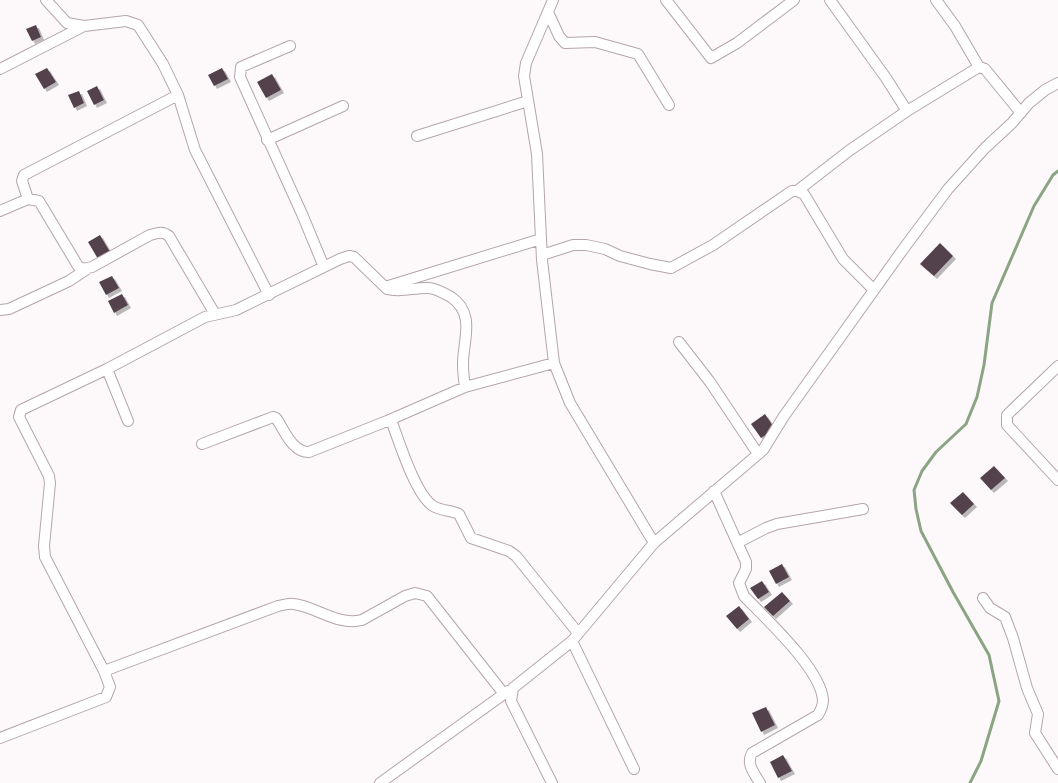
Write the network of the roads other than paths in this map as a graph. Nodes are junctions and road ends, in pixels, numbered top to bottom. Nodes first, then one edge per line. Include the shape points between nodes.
1 (46, 0) edge
2 (553, 0) edge
3 (666, 0) edge
4 (794, 0) edge
5 (830, 0) edge
6 (936, 0) edge
7 (548, 12) junction
8 (84, 26) junction
9 (290, 46) dead end
10 (979, 67) junction
11 (0, 69) edge
12 (1058, 83) edge
13 (178, 95) junction
14 (528, 101) junction
15 (669, 105) dead end
16 (343, 106) dead end
17 (907, 111) junction
18 (1021, 113) junction
19 (417, 136) dead end
20 (268, 140) junction
21 (797, 191) junction
22 (28, 199) junction
23 (0, 211) edge
24 (541, 238) junction
25 (542, 255) junction
26 (324, 267) junction
27 (87, 270) junction
28 (385, 287) junction
29 (874, 290) junction
30 (269, 295) junction
31 (0, 310) edge
32 (215, 314) junction
33 (679, 342) dead end
34 (554, 363) junction
35 (1058, 366) edge
36 (107, 369) junction
37 (466, 387) junction
38 (391, 420) junction
39 (128, 421) dead end
40 (202, 444) dead end
41 (758, 454) junction
42 (1058, 480) edge
43 (714, 491) junction
44 (863, 509) dead end
45 (739, 542) junction
46 (654, 543) junction
47 (983, 598) dead end
48 (575, 637) junction
49 (104, 671) junction
50 (513, 688) junction
51 (504, 694) junction
52 (0, 738) edge
53 (634, 769) dead end
54 (1058, 769) edge
55 (380, 783) edge
56 (552, 783) edge
57 (760, 783) edge

1 - 8 street via 67,23
2 - 7 street
3 - 4 street via 711,58 737,44
5 - 17 street
6 - 10 street
7 - 14 street via 525,69
7 - 15 street via 558,36 565,43 596,42 638,54
8 - 11 street
8 - 13 street via 126,21 138,25
9 - 20 street via 241,67 240,71 242,83
10 - 17 street
10 - 18 street via 985,69
12 - 18 street
13 - 22 street via 24,175 22,181
13 - 30 street via 195,150
14 - 19 street
14 - 24 street via 537,154
16 - 20 street
17 - 21 street
18 - 29 street via 962,172
20 - 26 street
21 - 25 street via 714,245 671,268 586,245 574,245
21 - 29 street via 804,194 843,259
22 - 23 street
22 - 27 street via 41,203 78,266
24 - 25 street
24 - 28 street
25 - 34 street
26 - 28 street via 349,256 354,257
26 - 30 street
27 - 31 street via 18,305
27 - 32 street via 150,235 165,233
28 - 37 street via 393,291 432,289 456,300 466,317 463,365
29 - 41 street
30 - 32 street via 236,310
32 - 36 street
33 - 41 street
34 - 37 street
34 - 46 street via 570,404
35 - 42 street via 1007,415 1006,420 1007,425
36 - 39 street
36 - 49 street via 21,410 19,416 49,476 45,557
37 - 38 street
38 - 40 street via 309,452 296,448 273,417
38 - 48 street via 425,498 438,508 458,514 471,538 516,556
41 - 43 street
43 - 45 street
43 - 46 street
44 - 45 street via 777,524
45 - 57 street via 746,562 740,590 793,646 816,680 823,700 818,715 752,753 749,764
46 - 48 street
47 - 54 street via 990,608 1005,617 1038,714 1035,733
48 - 50 street
48 - 53 street
49 - 51 street via 278,606 292,604 338,620 355,622 415,593 427,596
49 - 52 street via 110,686 106,697
50 - 51 street
50 - 56 street via 511,701
51 - 55 street

